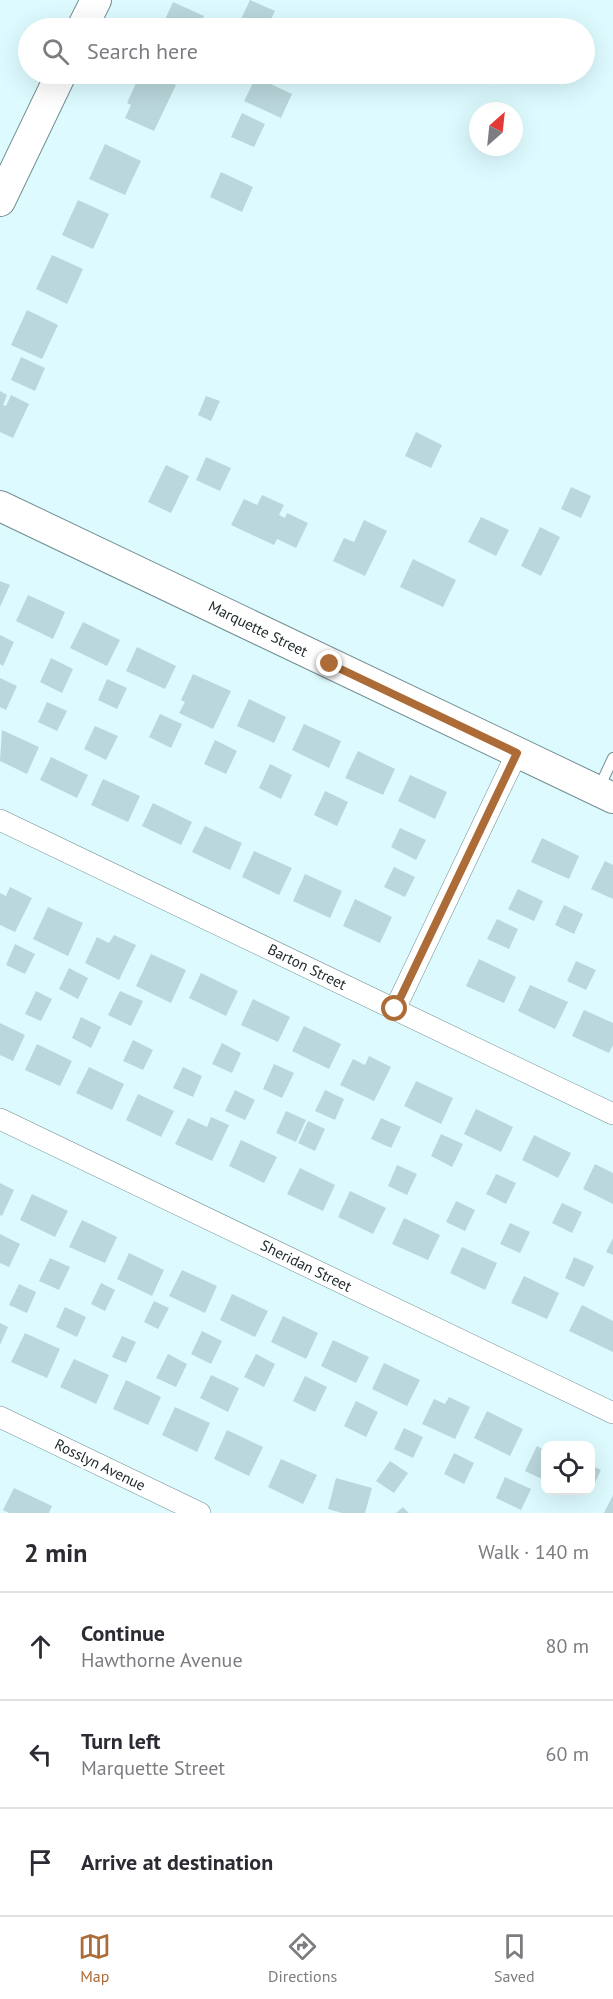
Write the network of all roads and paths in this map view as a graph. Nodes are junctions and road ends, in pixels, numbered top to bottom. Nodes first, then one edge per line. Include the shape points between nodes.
1 (96, 0) edge
2 (87, 18) edge
3 (56, 84) edge
4 (0, 201) edge
5 (0, 506) edge
6 (517, 753) junction
7 (613, 758) edge
8 (605, 795) edge
9 (0, 820) edge
10 (395, 1009) junction
11 (613, 1114) edge
12 (0, 1119) edge
13 (613, 1413) edge
14 (0, 1418) edge
15 (200, 1513) edge

1 - 2 street
3 - 4 street
5 - 6 street, Marquette Street
6 - 8 street, Marquette Street
6 - 10 street
7 - 8 lane
9 - 10 street, Barton Street
10 - 11 street, Barton Street
12 - 13 street, Sheridan Street
14 - 15 street, Rosslyn Avenue

